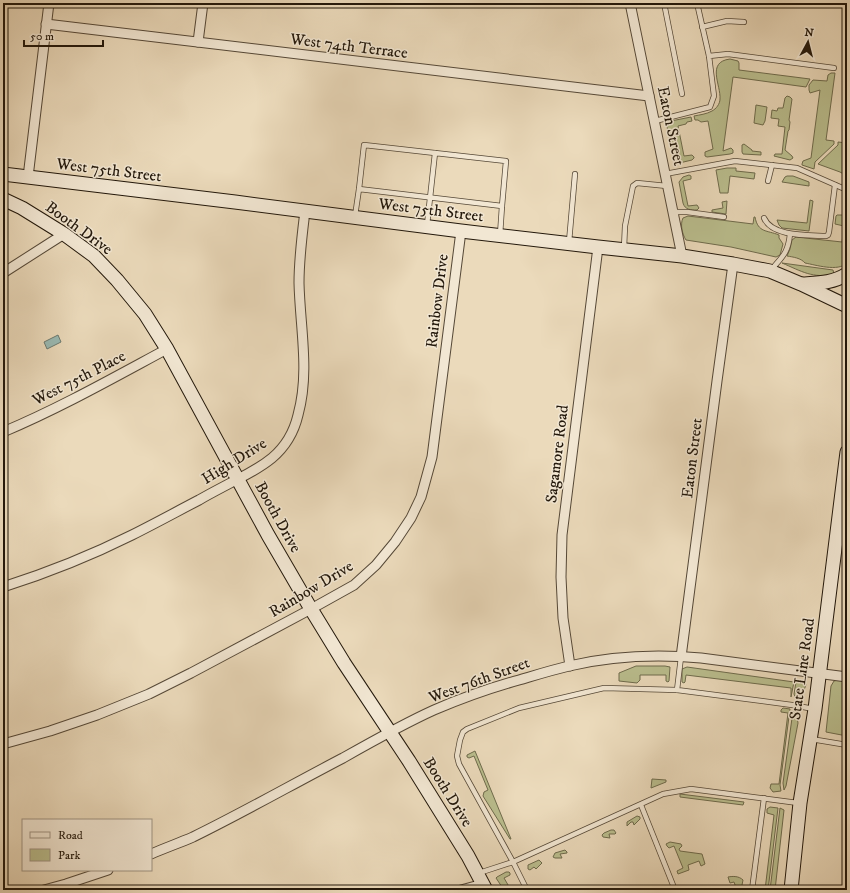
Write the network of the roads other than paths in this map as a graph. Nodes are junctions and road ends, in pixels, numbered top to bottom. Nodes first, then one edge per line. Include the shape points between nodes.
1 (49, 3) edge
2 (203, 3) edge
3 (630, 3) edge
4 (664, 3) edge
5 (698, 3) edge
6 (744, 22) dead end
7 (46, 24) junction
8 (702, 27) junction
9 (198, 42) junction
10 (709, 56) junction
11 (834, 68) dead end
12 (682, 94) dead end
13 (649, 96) junction
14 (655, 121) junction
15 (435, 153) junction
16 (772, 165) junction
17 (3, 174) edge
18 (575, 174) dead end
19 (666, 174) junction
20 (28, 177) junction
21 (768, 181) dead end
22 (835, 185) junction
23 (668, 186) junction
24 (358, 189) junction
25 (847, 190) edge
26 (430, 198) junction
27 (3, 199) edge
28 (502, 206) junction
29 (305, 211) junction
30 (673, 212) junction
31 (724, 217) dead end
32 (354, 218) junction
33 (764, 218) dead end
34 (427, 227) junction
35 (461, 232) junction
36 (64, 234) junction
37 (790, 234) junction
38 (500, 236) junction
39 (569, 244) junction
40 (598, 247) junction
41 (624, 250) junction
42 (682, 256) junction
43 (733, 264) junction
44 (770, 271) junction
45 (3, 274) edge
46 (847, 274) edge
47 (801, 284) junction
48 (847, 306) edge
49 (167, 349) junction
50 (3, 432) edge
51 (847, 452) edge
52 (238, 479) junction
53 (3, 587) edge
54 (311, 609) junction
55 (681, 656) junction
56 (570, 666) junction
57 (819, 674) junction
58 (847, 677) edge
59 (677, 690) junction
60 (815, 709) junction
61 (390, 732) junction
62 (810, 739) junction
63 (3, 744) edge
64 (847, 746) edge
65 (764, 798) junction
66 (800, 803) junction
67 (640, 805) junction
68 (152, 854) edge
69 (513, 862) junction
70 (105, 871) edge
71 (482, 882) edge
72 (44, 890) edge
73 (461, 890) edge
74 (527, 890) edge
75 (676, 890) edge
76 (752, 890) edge
77 (791, 890) edge

1 - 7 street
2 - 9 street
3 - 13 street, Eaton Street
4 - 12 lane
5 - 8 lane
6 - 8 lane via 727,21
7 - 9 street, West 74th Terrace
7 - 20 street
8 - 10 lane
9 - 13 street, West 74th Terrace
10 - 11 lane via 728,54
10 - 14 lane via 714,96 710,107
13 - 14 street, Eaton Street
14 - 19 street, Eaton Street
15 - 24 lane via 364,145
15 - 26 lane
15 - 28 lane via 506,161
16 - 19 lane via 736,161
16 - 21 lane
16 - 22 lane via 797,168
17 - 20 main road, West 75th Street
18 - 39 lane
19 - 23 street, Eaton Street
20 - 29 main road, West 75th Street
22 - 25 lane
22 - 37 lane via 828,235
23 - 30 street, Eaton Street
23 - 41 lane via 637,183 633,186 625,226
24 - 26 lane
24 - 32 lane
26 - 28 lane
26 - 34 lane
27 - 36 main road, Booth Drive
28 - 38 lane
29 - 32 main road, West 75th Street
29 - 52 street, High Drive via 300,255 303,388 298,416 294,430 281,450 265,464
30 - 31 lane
30 - 42 street, Eaton Street
32 - 34 main road, West 75th Street
33 - 37 lane via 773,229
34 - 35 main road, West 75th Street
35 - 38 main road, West 75th Street
35 - 54 street, Rainbow Drive via 432,458 421,497 411,518 376,566 354,585
36 - 45 street
36 - 49 main road, Booth Drive via 94,256 117,280 145,314
37 - 44 lane via 786,252
38 - 39 main road, West 75th Street
39 - 40 main road, West 75th Street
40 - 41 main road, West 75th Street
40 - 56 street, Sagamore Road via 562,535 563,618
41 - 42 main road, West 75th Street
42 - 43 main road, West 75th Street
43 - 44 main road, West 75th Street
43 - 55 street, Eaton Street
44 - 47 main road, West 75th Street
46 - 47 main road via 828,282
47 - 48 main road, West 75th Street
49 - 50 street, West 75th Place via 44,414
49 - 52 main road, Booth Drive
51 - 57 main road, State Line Road
52 - 53 street, High Drive via 94,553
52 - 54 main road, Booth Drive
54 - 61 main road, Booth Drive
54 - 63 street, Rainbow Drive via 149,694 97,715
55 - 56 street, West 76th Street via 634,657
55 - 57 street, West 76th Street
55 - 59 lane
56 - 61 street, West 76th Street via 464,698
57 - 58 street, West 76th Street
57 - 60 main road, State Line Road
59 - 60 lane
59 - 69 lane via 596,689 519,708 463,732 457,756 459,764
60 - 62 main road, State Line Road
61 - 68 street, West 76th Street via 260,803
61 - 71 main road, Booth Drive
62 - 64 lane
62 - 66 main road, State Line Road
65 - 66 lane
65 - 67 lane via 691,789 663,794
65 - 76 lane
66 - 77 main road, State Line Road
67 - 69 lane
67 - 75 lane
69 - 71 lane
69 - 74 lane
70 - 72 street
71 - 73 street

